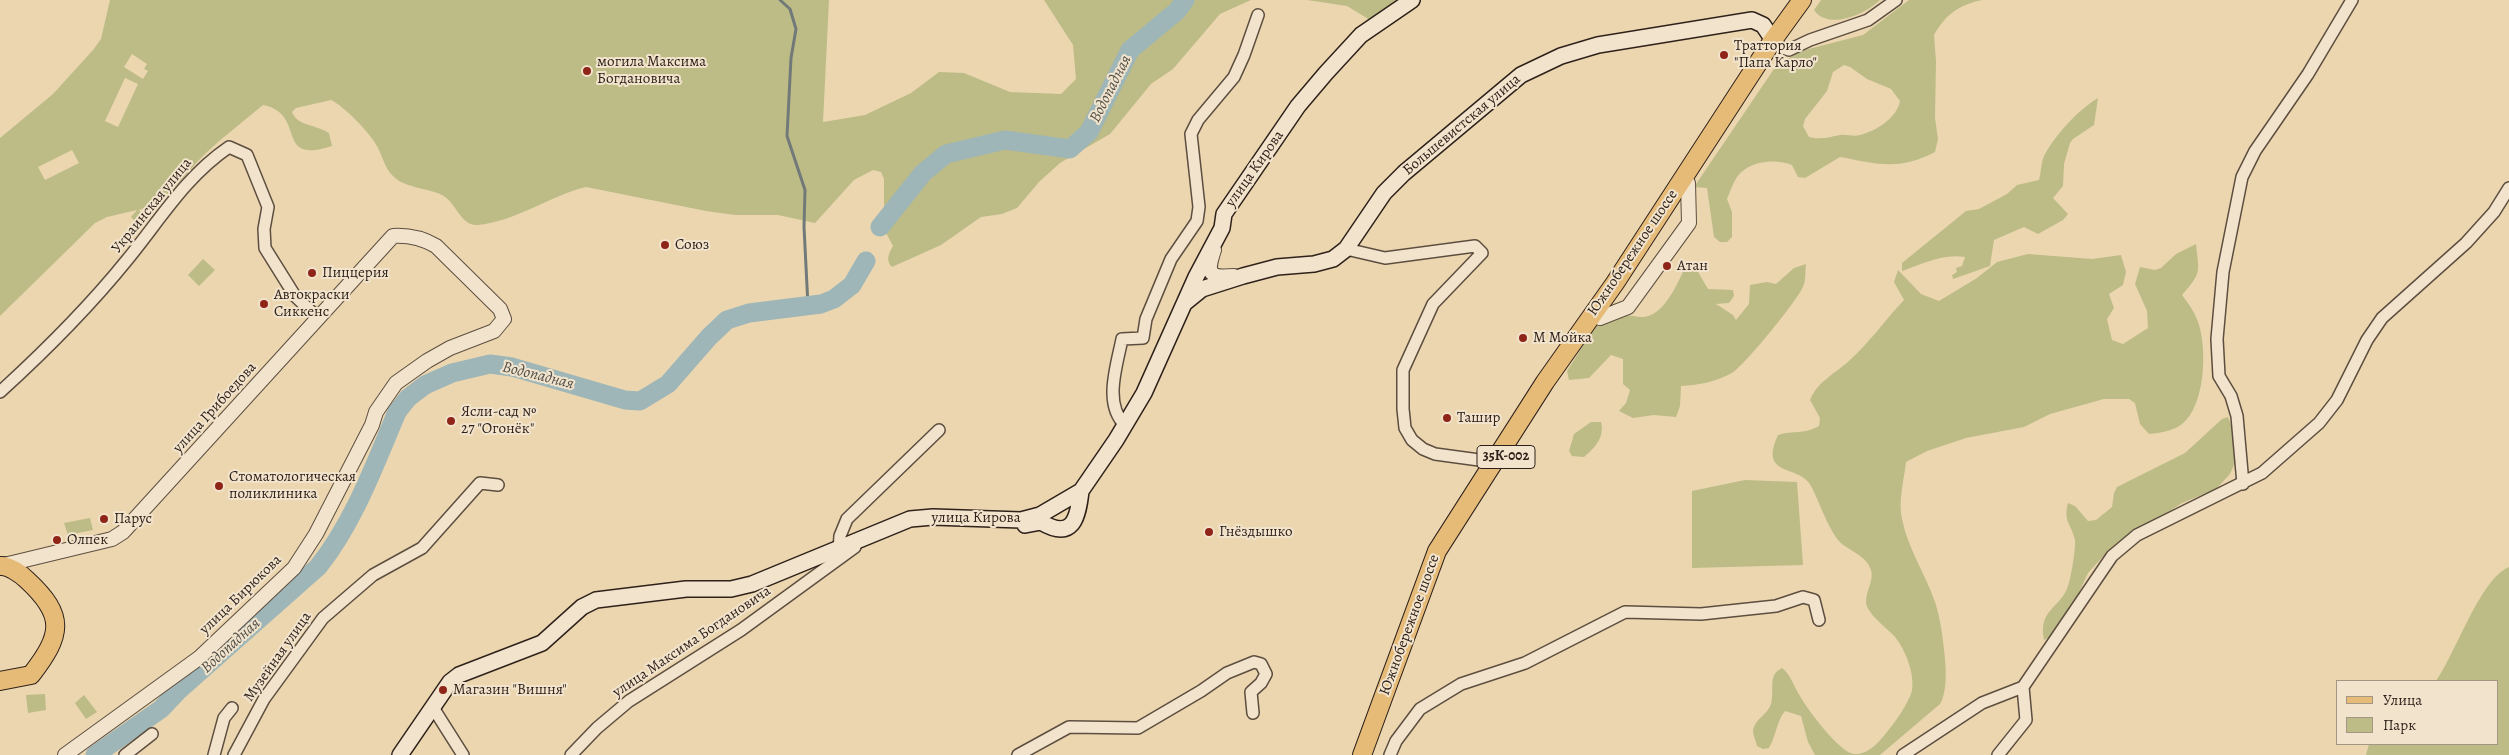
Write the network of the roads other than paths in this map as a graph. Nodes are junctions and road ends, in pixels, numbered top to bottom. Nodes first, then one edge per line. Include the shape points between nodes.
1 (1412, 0) edge
2 (1802, 0) edge
3 (1810, 0) edge
4 (1896, 0) edge
5 (2352, 0) edge
6 (1258, 15) dead end
7 (1780, 45) junction
8 (2509, 188) edge
9 (1222, 228) junction
10 (1346, 249) junction
11 (1243, 276) junction
12 (1183, 305) junction
13 (317, 317) junction
14 (501, 325) joint
15 (0, 392) edge
16 (1125, 425) junction
17 (939, 430) dead end
18 (1494, 462) junction
19 (2243, 484) junction
20 (498, 485) dead end
21 (1081, 491) junction
22 (1040, 518) junction
23 (860, 543) junction
24 (842, 548) junction
25 (2, 566) edge
26 (1819, 620) dead end
27 (0, 681) edge
28 (2023, 687) junction
29 (432, 706) junction
30 (232, 708) dead end
31 (1253, 713) dead end
32 (152, 734) dead end
33 (65, 755) edge
34 (125, 755) edge
35 (214, 755) edge
36 (234, 755) edge
37 (400, 755) edge
38 (463, 755) edge
39 (571, 755) edge
40 (1018, 755) edge
41 (1362, 755) edge
42 (1372, 755) edge
43 (1390, 755) edge
44 (1903, 755) edge
45 (1998, 755) edge

1 - 9 main road, улица Кирова via 1361,35 1298,106 1224,214
2 - 7 main road, Южнобережное шоссе
3 - 7 main road, Южнобережное шоссе
4 - 7 street via 1868,20 1810,40
5 - 19 street via 2308,74 2255,151 2242,177 2223,272 2217,339 2219,376 2237,416
6 - 16 street via 1234,77 1198,120 1191,134 1198,221 1171,260 1146,319 1143,338 1122,339 1113,383 1114,407
7 - 10 main road, Большевистская улица via 1763,25 1752,20 1598,45 1561,56 1529,71 1404,173 1384,193
7 - 18 main road, Южнобережное шоссе / 35К-002 via 1545,382
7 - 42 main road, Южнобережное шоссе / 35К-002 via 1553,384 1445,553
8 - 19 street via 2494,212 2466,243 2382,318 2366,340 2337,400 2319,423 2284,456
9 - 11 street via 1209,266 1211,273 1217,277
9 - 12 main road, улица Кирова
10 - 11 main road, Большевистская улица via 1333,258 1314,264 1277,267
10 - 18 street via 1385,258 1475,246 1482,253 1432,304 1404,370 1403,409 1405,428 1422,449 1435,454
11 - 12 main road, Большевистская улица via 1202,289
12 - 16 main road, улица Кирова via 1144,393
13 - 14 street, улица Грибоедова via 393,236 406,235 424,239 449,258 500,310 504,319
13 - 15 street, Украинская улица via 295,296 265,248 268,207 247,155 229,147 202,168 172,200 127,260
13 - 25 street, улица Грибоедова via 123,532 112,539
14 - 33 street, улица Бирюкова via 494,331 450,348 396,384 376,412 316,534 294,568 199,658
16 - 21 main road, улица Кирова
17 - 24 street via 847,520 840,536
18 - 41 main road, Южнобережное шоссе / 35К-002 via 1437,551
19 - 28 street via 2137,535 2112,556
20 - 36 street, Музейная улица via 480,483 422,548 373,574 322,618 264,699
21 - 22 main road, улица Кирова
21 - 22 main road via 1079,512 1074,523 1053,529
22 - 23 main road via 1024,526 911,524
22 - 24 main road, улица Кирова via 910,519
23 - 24 main road
23 - 39 street, улица Максима Богдановича via 741,630 629,701
24 - 29 main road, улица Кирова via 752,584 731,589 686,589 596,600 582,607 542,643 459,675
25 - 27 main road via 24,576 43,594 55,615 54,640 31,675
26 - 43 street via 1814,600 1803,597 1776,606 1701,614 1625,612 1525,662 1461,684 1420,709 1396,741
28 - 44 street via 1982,703
28 - 45 street via 2026,720
29 - 37 main road, улица Кирова
29 - 38 street
30 - 35 street via 224,718
31 - 40 street via 1251,692 1266,674 1261,664 1254,662 1227,672 1138,728 1069,727
32 - 34 street

